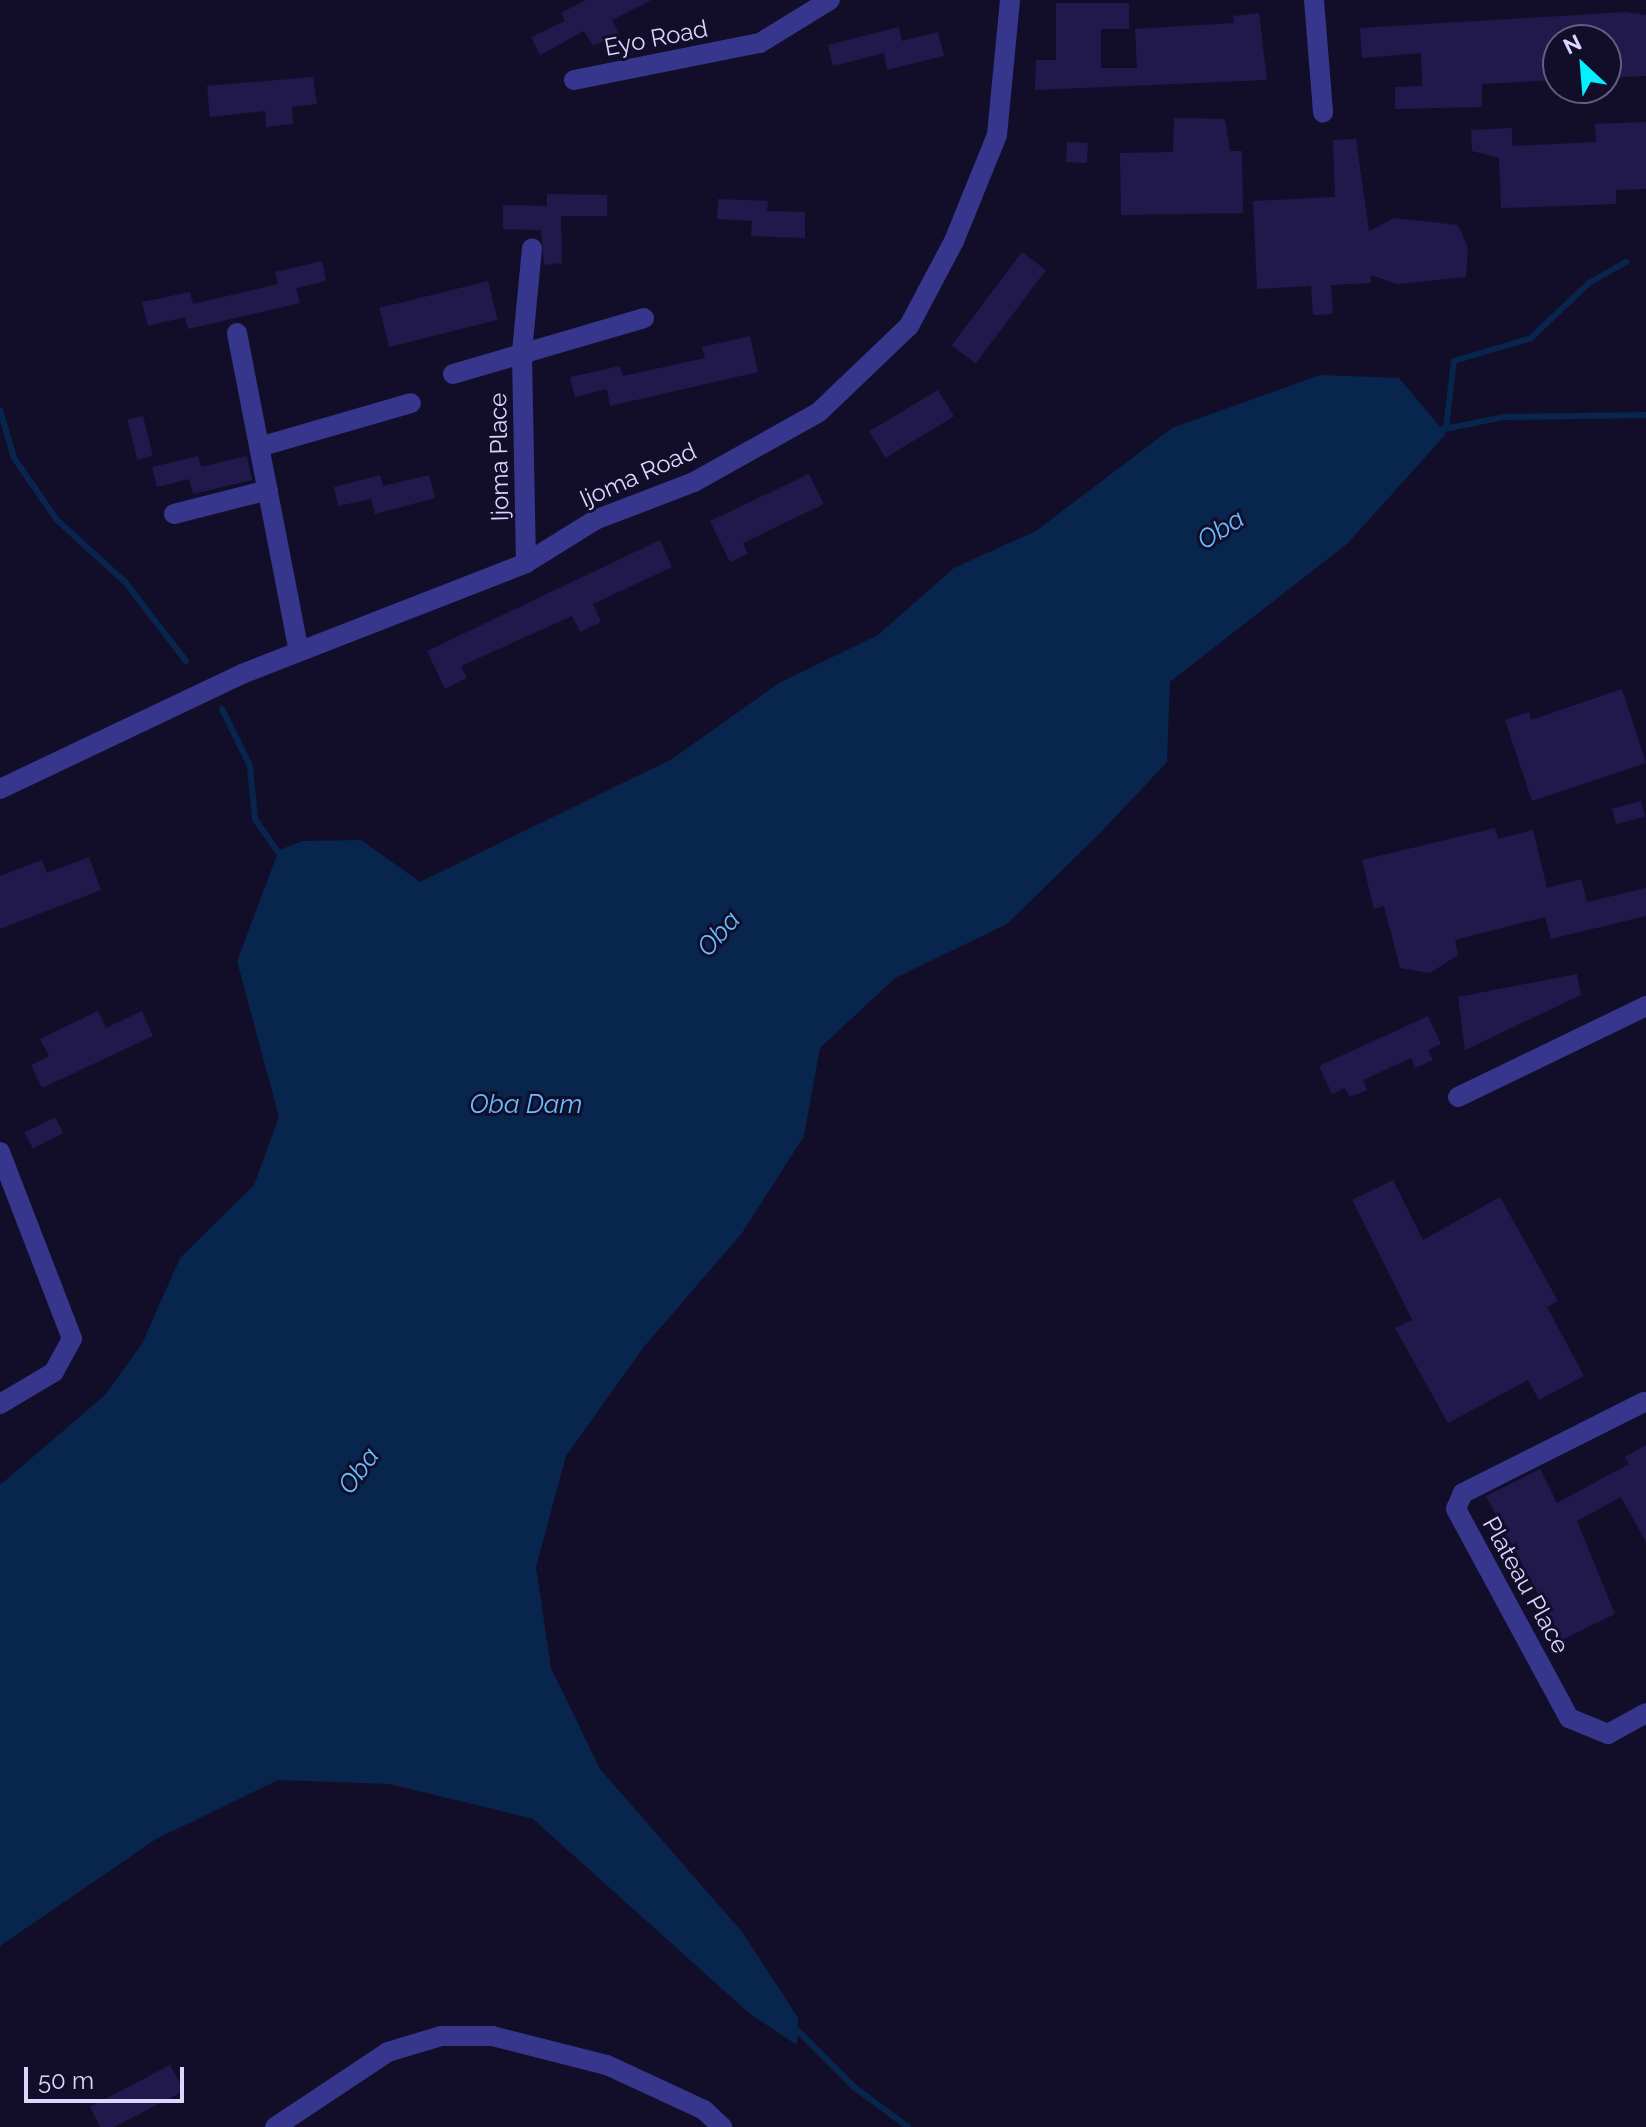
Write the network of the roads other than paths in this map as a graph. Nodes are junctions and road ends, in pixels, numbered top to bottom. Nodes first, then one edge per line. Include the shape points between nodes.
1 (830, 0) edge
2 (1010, 0) edge
3 (1314, 0) edge
4 (574, 80) dead end
5 (1323, 113) dead end
6 (532, 248) dead end
7 (644, 318) dead end
8 (237, 333) dead end
9 (522, 352) junction
10 (453, 374) dead end
11 (411, 403) dead end
12 (259, 447) junction
13 (268, 490) junction
14 (174, 514) dead end
15 (526, 563) junction
16 (299, 651) junction
17 (0, 789) edge
18 (1646, 1006) edge
19 (1458, 1097) dead end
20 (0, 1152) edge
21 (1644, 1402) dead end
22 (0, 1404) edge
23 (1646, 1713) edge
24 (275, 2127) edge
25 (722, 2127) edge

1 - 4 street, Eyo Road via 760,43
2 - 15 street, Ijoma Road via 997,135 909,326 819,412 694,482 595,520
3 - 5 street
6 - 9 street, Ijoma Place
7 - 9 street, Ijoma Place
8 - 12 street
9 - 10 street, Ijoma Place
9 - 15 street, Ijoma Place
11 - 12 street
12 - 13 street
13 - 14 street
13 - 16 street
15 - 16 street, Ijoma Road
16 - 17 street, Ijoma Road
18 - 19 street
20 - 22 street via 63,1302 72,1339 54,1372
21 - 23 street, Plateau Place via 1463,1493 1456,1509 1569,1718 1608,1734
24 - 25 street via 388,2052 467,2036 607,2065 704,2110

